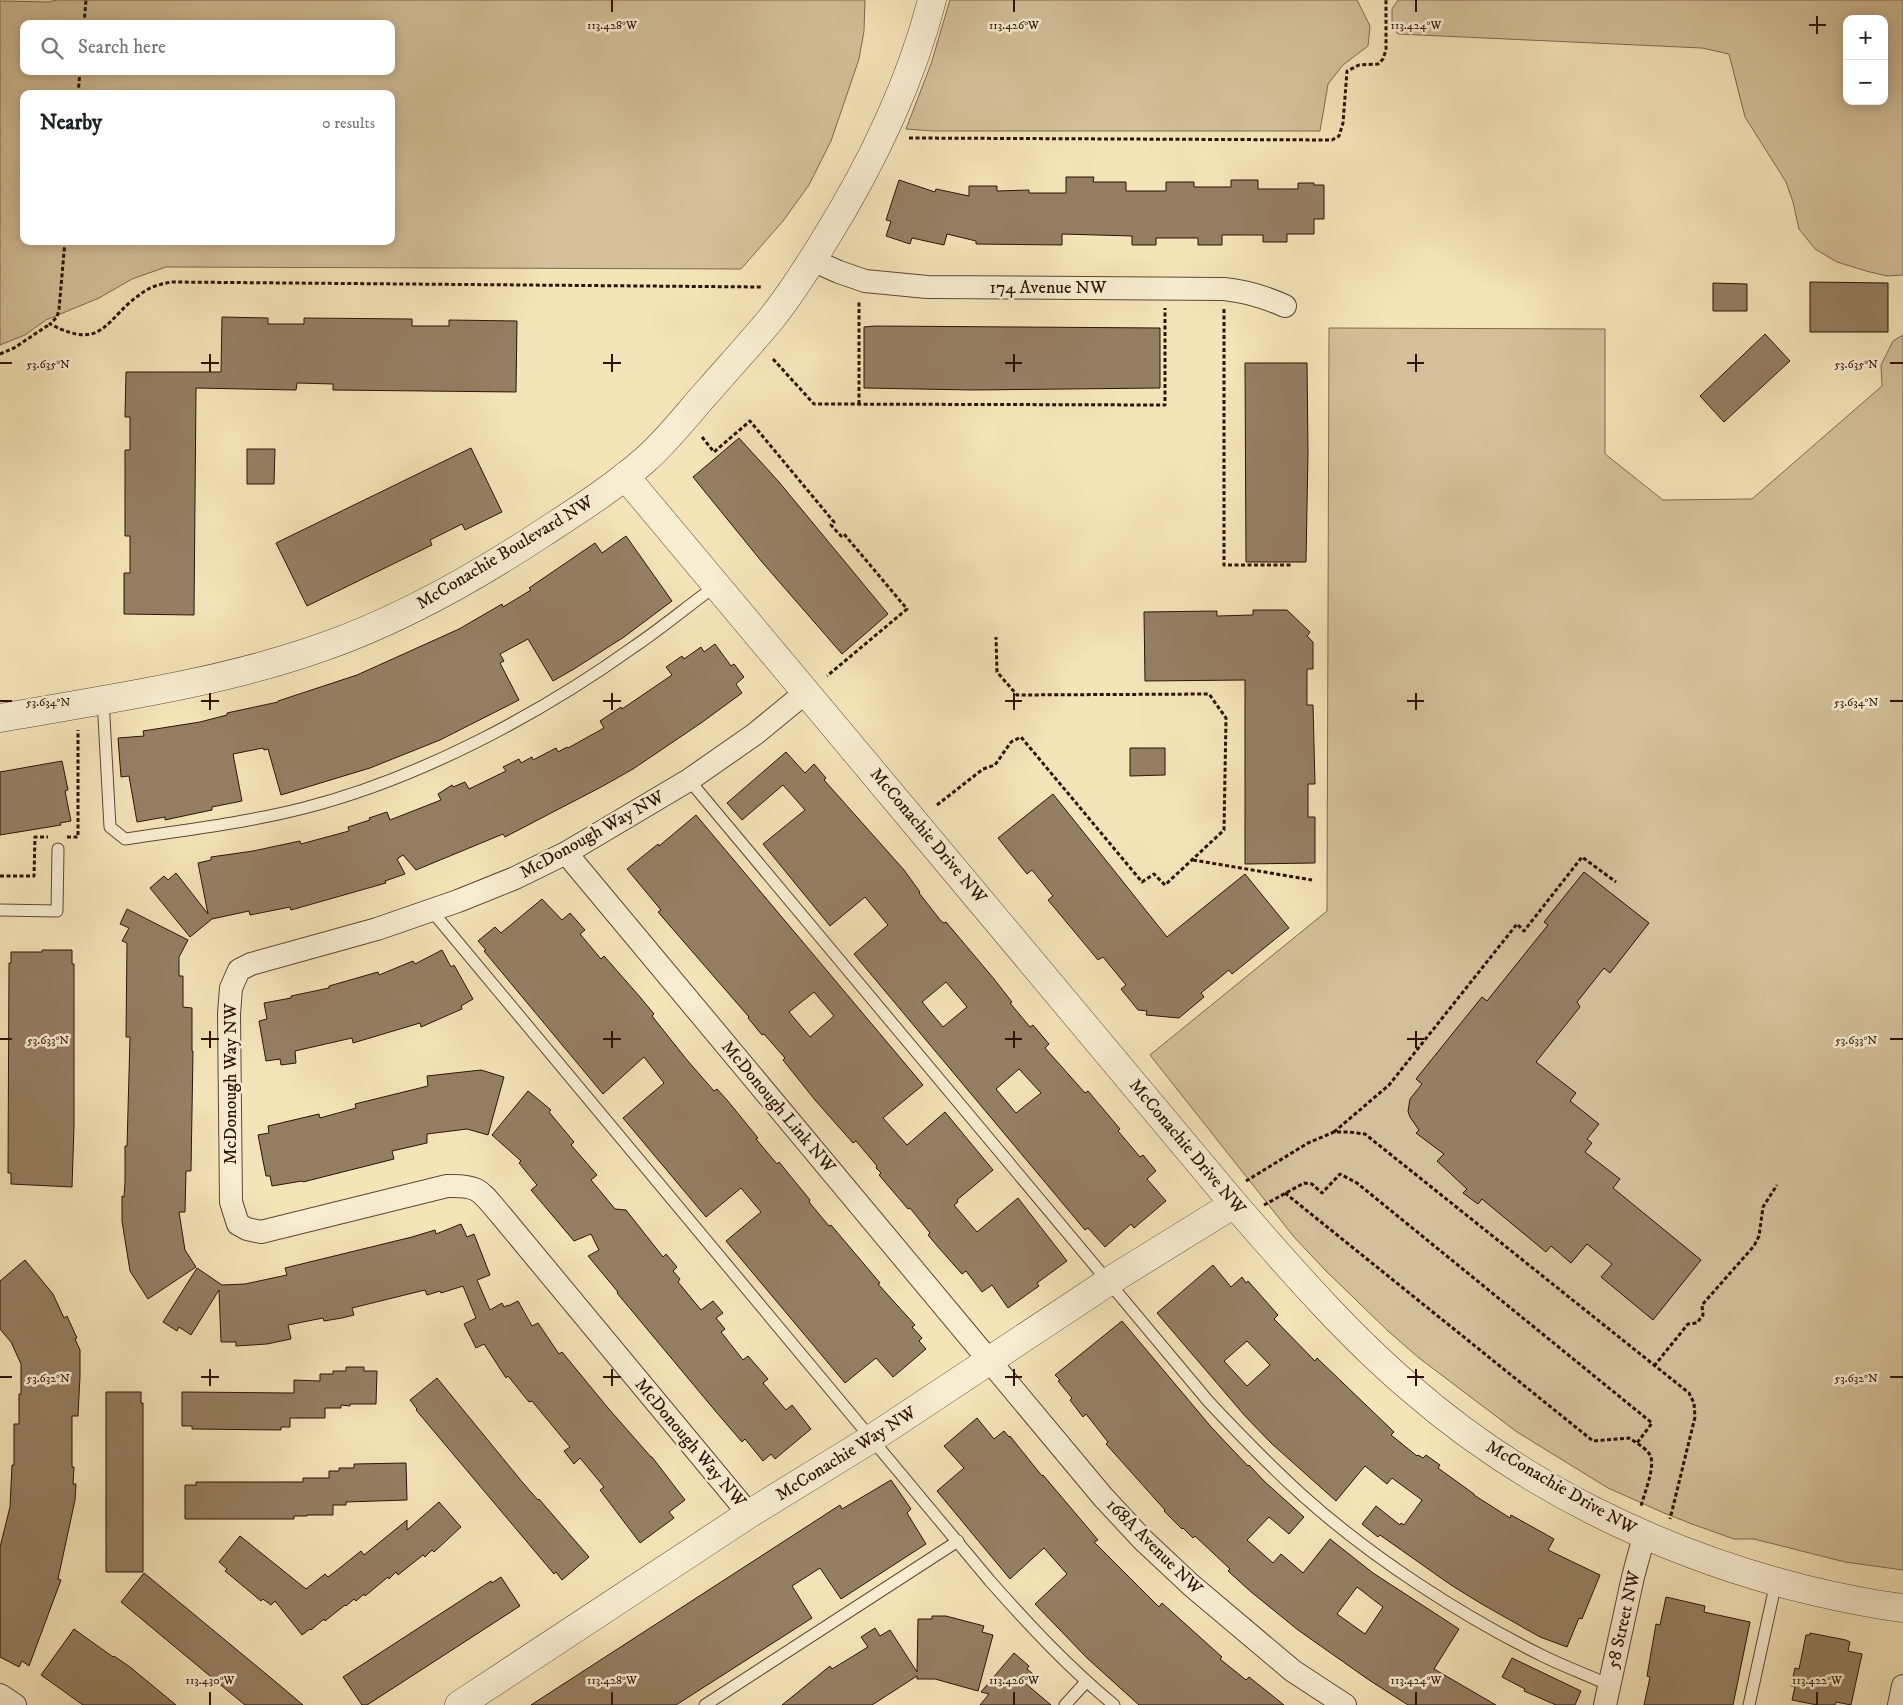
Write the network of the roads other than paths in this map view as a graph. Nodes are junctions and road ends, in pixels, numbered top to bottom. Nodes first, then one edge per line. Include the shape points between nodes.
1 (932, 0) edge
2 (812, 260) junction
3 (1285, 306) dead end
4 (625, 476) junction
5 (716, 585) junction
6 (805, 692) junction
7 (103, 699) junction
8 (0, 718) edge
9 (689, 780) junction
10 (58, 849) dead end
11 (566, 853) junction
12 (0, 910) edge
13 (432, 910) junction
14 (1239, 1192) junction
15 (1108, 1282) junction
16 (991, 1361) junction
17 (871, 1439) junction
18 (749, 1514) junction
19 (1644, 1536) junction
20 (958, 1541) junction
21 (1776, 1582) junction
22 (1903, 1608) edge
23 (1086, 1682) junction
24 (1903, 1686) edge
25 (0, 1695) edge
26 (1607, 1695) edge
27 (15, 1705) edge
28 (459, 1705) edge
29 (705, 1705) edge
30 (1065, 1705) edge
31 (1114, 1705) edge
32 (1345, 1705) edge
33 (1749, 1705) edge
34 (1899, 1705) edge

1 - 2 street, McConachie Boulevard NW via 882,135 846,205
2 - 3 street, 174 Avenue NW via 865,281 883,284 948,288 1224,289 1240,290
2 - 4 street, McConachie Boulevard NW via 772,318 730,367 654,451
4 - 5 street, McConachie Drive NW
4 - 7 street, McConachie Boulevard NW via 602,495 508,556 376,627 272,663 205,680
5 - 6 street, McConachie Drive NW
5 - 7 lane via 634,647 507,726 369,788 304,808 244,821 125,838 110,827
6 - 9 street, McDonough Way NW via 755,734
6 - 14 street, McConachie Drive NW
7 - 8 street, McConachie Boulevard NW
9 - 11 street, McDonough Way NW
9 - 15 lane
10 - 12 lane via 57,911
11 - 13 street, McDonough Way NW via 515,878
11 - 16 street, McDonough Link NW
13 - 17 lane
13 - 18 street, McDonough Way NW via 377,930 265,959 239,970 231,988 229,1014 231,1202 238,1224 261,1232 447,1186 477,1188
14 - 15 street, McConachie Way NW
14 - 19 street, McConachie Drive NW via 1298,1277 1367,1349 1410,1388 1507,1461
15 - 16 street, McConachie Way NW
15 - 26 lane via 1208,1401 1303,1496 1358,1541 1423,1587
16 - 17 street, McConachie Way NW
16 - 32 street, 168A Avenue NW via 1103,1497 1143,1540 1252,1637
17 - 18 street, McConachie Way NW
17 - 20 lane
18 - 28 street, McConachie Way NW
19 - 21 street, McConachie Drive NW
19 - 26 street, 58 Street NW
20 - 23 lane via 1030,1626
20 - 29 lane
21 - 22 street, McConachie Drive NW
21 - 33 lane
23 - 30 lane
23 - 31 lane
24 - 34 street
25 - 27 street

